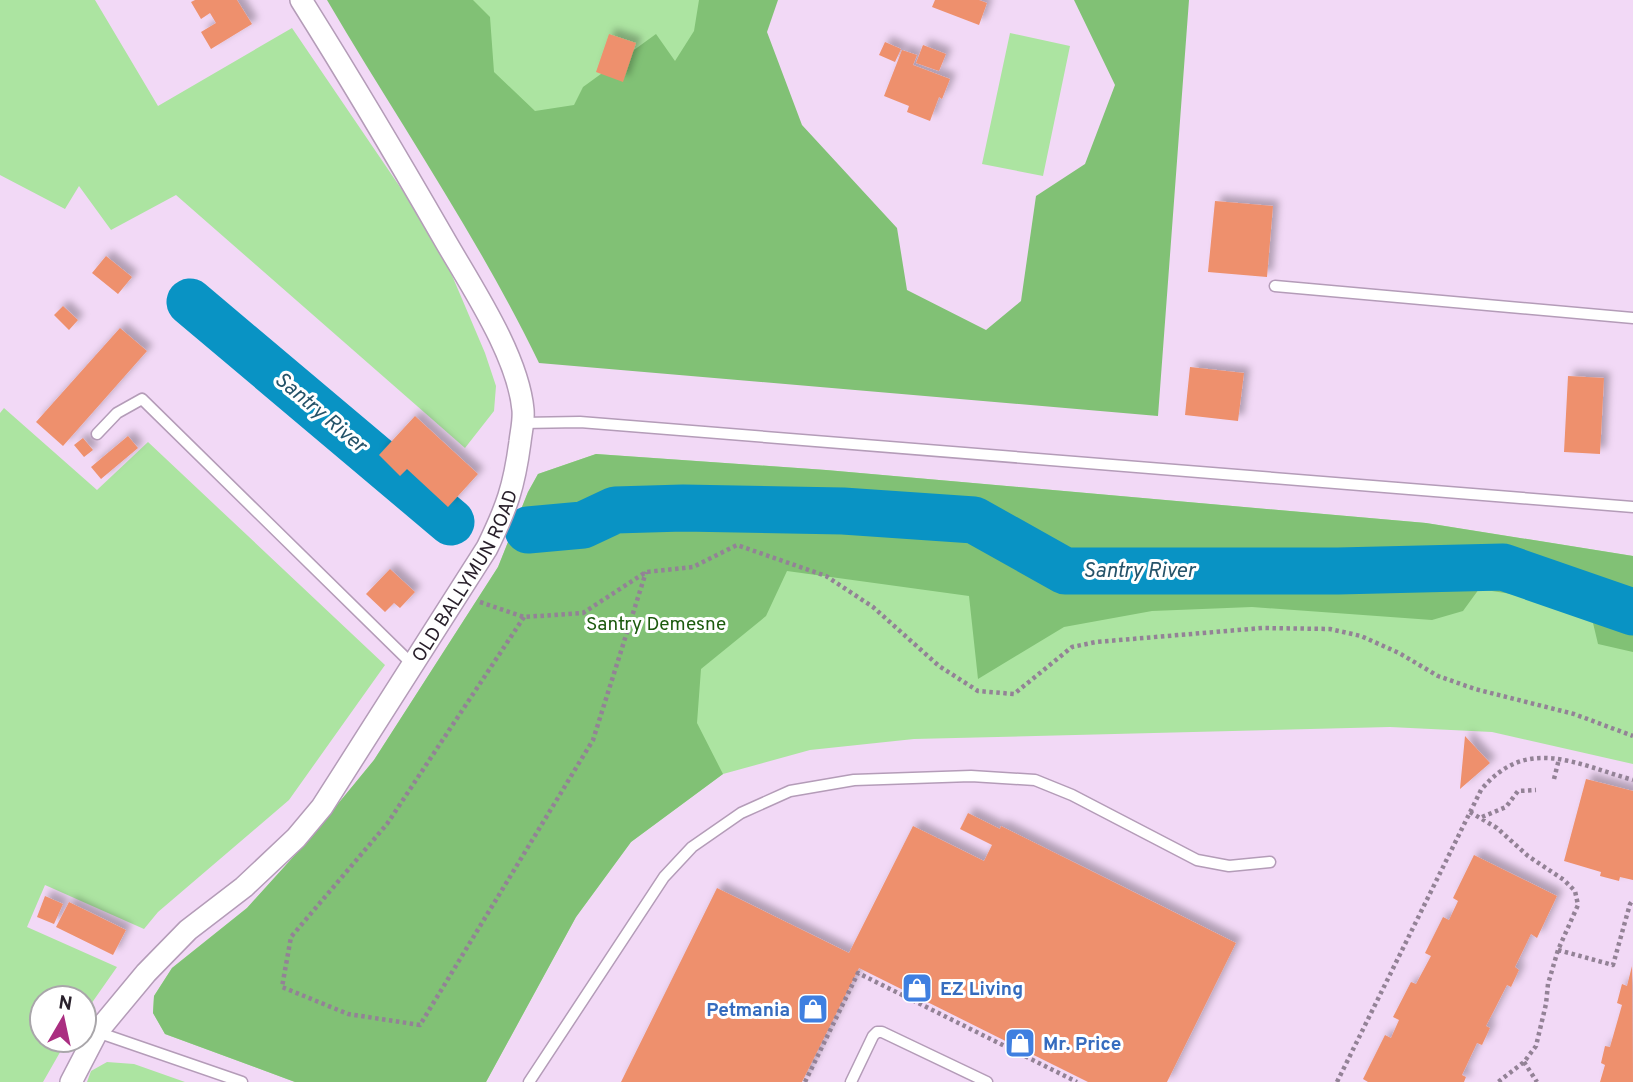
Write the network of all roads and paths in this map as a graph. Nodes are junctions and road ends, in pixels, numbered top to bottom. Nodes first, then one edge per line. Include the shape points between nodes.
1 (301, 0) edge
2 (1275, 286) dead end
3 (1633, 318) edge
4 (522, 423) junction
5 (97, 434) dead end
6 (1633, 507) edge
7 (646, 572) junction
8 (457, 592) junction
9 (524, 617) junction
10 (413, 665) junction
11 (1633, 736) edge
12 (1559, 759) junction
13 (1554, 779) dead end
14 (1633, 780) edge
15 (1536, 790) dead end
16 (1470, 812) junction
17 (1481, 817) junction
18 (1270, 862) dead end
19 (1633, 900) edge
20 (1558, 950) junction
21 (1613, 965) junction
22 (1620, 967) dead end
23 (98, 1031) edge
24 (98, 1032) edge
25 (86, 1054) edge
26 (1524, 1062) junction
27 (71, 1082) edge
28 (242, 1082) edge
29 (529, 1082) edge
30 (805, 1082) edge
31 (851, 1082) edge
32 (987, 1082) edge
33 (1077, 1082) edge
34 (1337, 1082) edge
35 (1498, 1082) edge
36 (1537, 1082) edge

1 - 4 street, OLD BALLYMUN ROAD via 359,92 499,338 519,385
2 - 3 lane
4 - 6 lane via 580,422
4 - 8 street, OLD BALLYMUN ROAD via 505,511
5 - 10 lane via 117,413 142,399
7 - 9 path via 583,613
7 - 9 path via 593,740 420,1025 348,1014 282,988 291,937 387,824
7 - 11 path via 692,567 737,545 814,571 873,607 939,666 978,691 1014,694 1072,647 1096,642 1262,628 1330,629 1361,636 1463,685 1574,714
8 - 9 path
8 - 10 street, OLD BALLYMUN ROAD
10 - 23 street, OLD BALLYMUN ROAD via 322,807 296,838 244,887 188,930
12 - 13 path
12 - 14 path
12 - 16 path via 1539,755 1513,763 1492,776
15 - 17 path via 1518,791 1506,807
16 - 17 path
16 - 34 path
17 - 20 path via 1575,891 1578,905
18 - 29 lane via 1229,866 1197,860 1072,794 1035,780 971,776 854,780 790,791 741,813 692,848 664,877
19 - 21 path
20 - 21 path
20 - 26 path via 1536,1045
21 - 22 path
24 - 28 lane
25 - 27 street, OLD BALLYMUN ROAD
26 - 35 path
26 - 36 path
30 - 33 path via 858,973
31 - 32 lane via 877,1032

